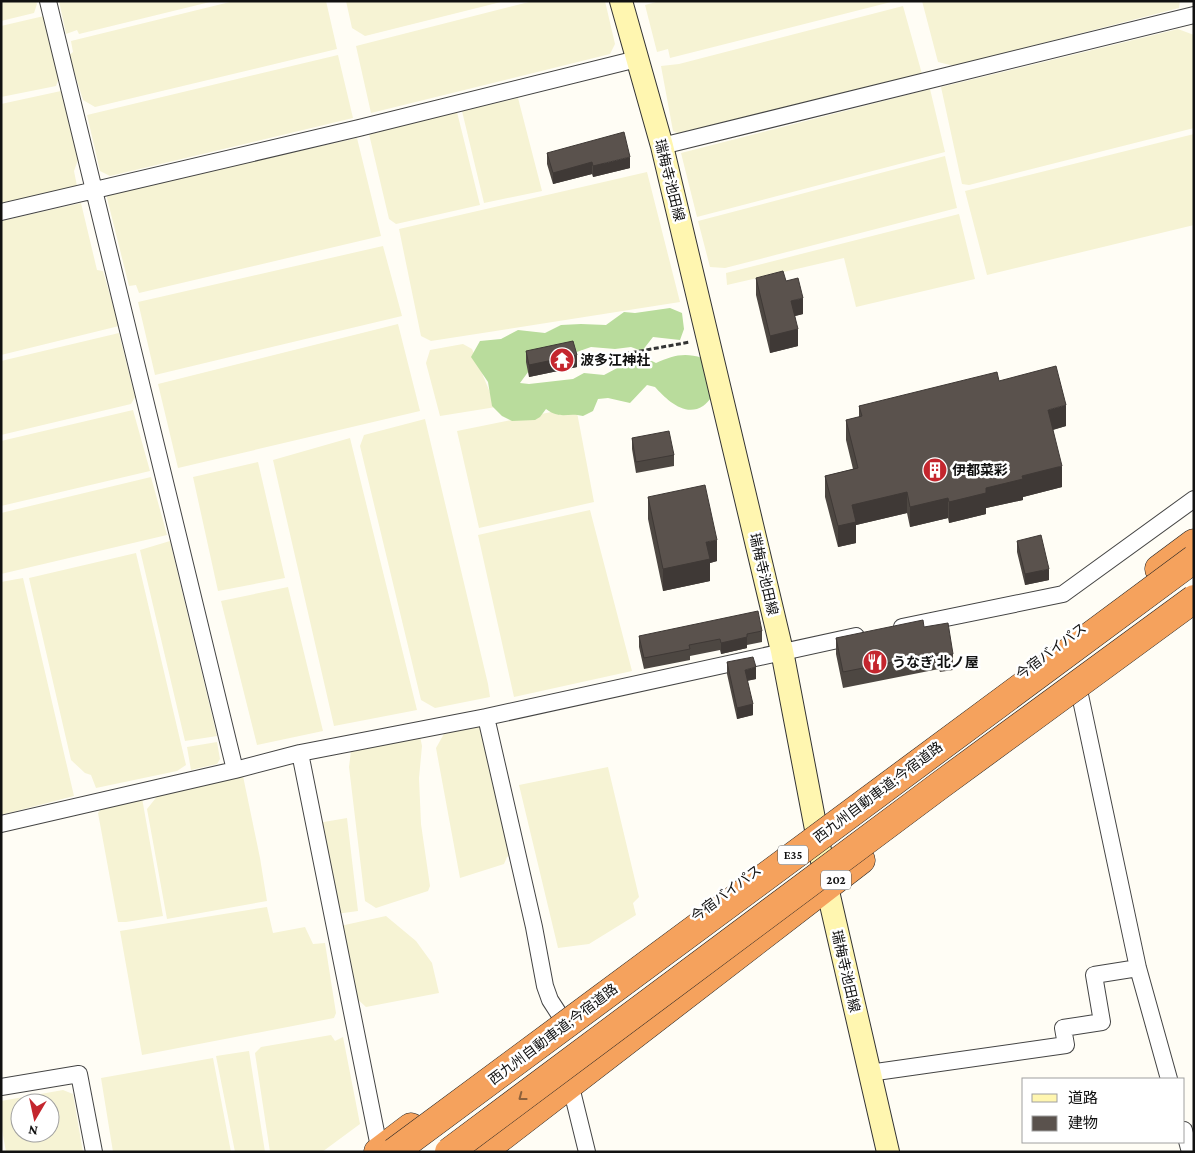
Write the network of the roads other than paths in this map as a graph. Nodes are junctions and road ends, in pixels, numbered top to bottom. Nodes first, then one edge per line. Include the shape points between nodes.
1 (48, 1) edge
2 (622, 1) edge
3 (1194, 15) edge
4 (636, 59) junction
5 (662, 146) junction
6 (93, 190) junction
7 (1, 212) edge
8 (1194, 499) edge
9 (1194, 543) edge
10 (1194, 560) edge
11 (1194, 599) edge
12 (1194, 613) edge
13 (889, 629) edge
14 (869, 633) edge
15 (782, 651) junction
16 (1080, 695) junction
17 (486, 717) junction
18 (300, 754) junction
19 (235, 770) junction
20 (1, 824) edge
21 (815, 826) junction
22 (827, 887) junction
23 (1138, 968) junction
24 (561, 1017) junction
25 (869, 1073) junction
26 (1169, 1078) edge
27 (570, 1083) junction
28 (2, 1085) edge
29 (1185, 1134) edge
30 (383, 1151) edge
31 (94, 1152) edge
32 (449, 1152) edge
33 (482, 1152) edge
34 (588, 1152) edge
35 (888, 1152) edge
36 (1190, 1152) edge

1 - 6 street
2 - 4 main road, 瑞梅寺池田線
3 - 5 street
4 - 5 main road, 瑞梅寺池田線
4 - 6 street
5 - 15 main road, 瑞梅寺池田線
6 - 7 street
6 - 19 street
8 - 13 street via 1063,594
9 - 21 highway, 今宿バイパス
10 - 30 highway, 西九州自動車道;今宿道路 / E35, bridge
11 -> 32 highway, E35, bridge
12 - 16 highway, 202
14 - 15 street
15 - 17 street
15 - 21 main road, 瑞梅寺池田線
16 - 22 highway, 202 via 963,780
16 - 23 street
17 - 18 street
17 - 24 street via 545,986
18 - 19 street
18 - 30 street
19 - 20 street
21 - 22 main road, 瑞梅寺池田線
21 - 24 highway, 今宿バイパス
22 - 25 main road, 瑞梅寺池田線
22 - 27 highway, 202
23 - 25 street via 1094,976 1102,1022 1063,1028 1066,1045
23 - 26 street
24 - 30 highway, 今宿バイパス
25 - 35 main road, 瑞梅寺池田線
27 - 33 highway, 202
27 - 34 street
28 - 31 street via 79,1074
29 - 36 street

